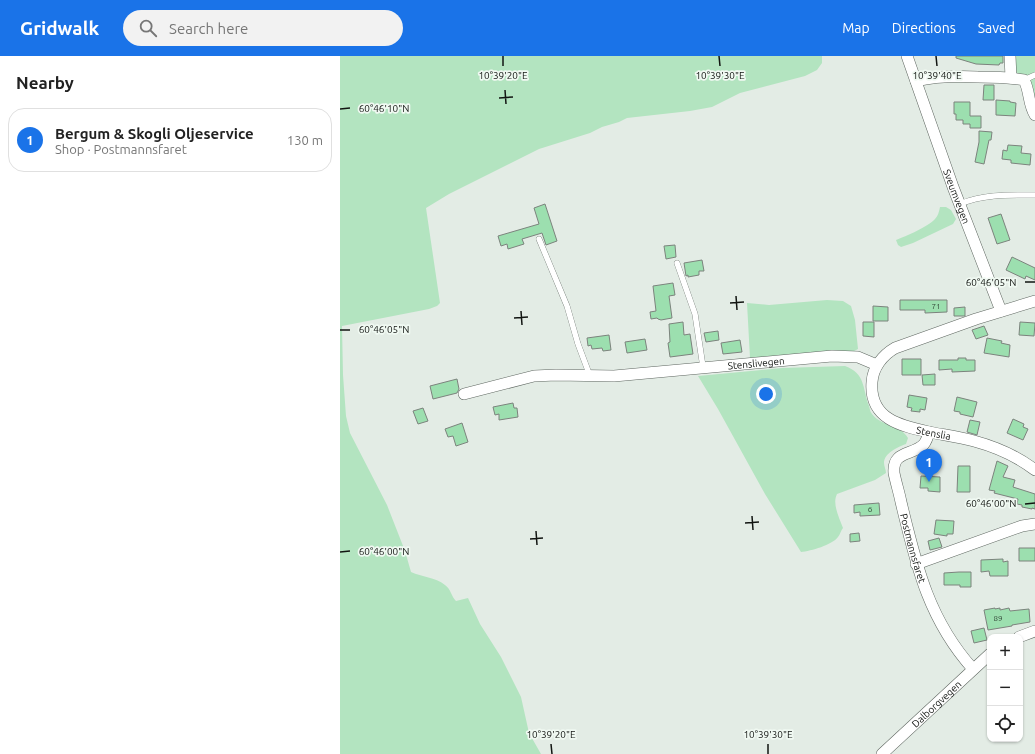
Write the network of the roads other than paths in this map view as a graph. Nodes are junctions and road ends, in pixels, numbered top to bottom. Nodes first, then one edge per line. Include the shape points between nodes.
1 (907, 56) edge
2 (1010, 56) edge
3 (1035, 75) edge
4 (1011, 78) junction
5 (1024, 80) junction
6 (916, 81) junction
7 (1035, 115) edge
8 (1035, 195) edge
9 (960, 204) junction
10 (539, 239) dead end
11 (677, 263) dead end
12 (1035, 301) edge
13 (1001, 311) junction
14 (877, 365) junction
15 (703, 367) junction
16 (590, 376) junction
17 (464, 394) dead end
18 (929, 432) junction
19 (1035, 470) edge
20 (1035, 524) edge
21 (916, 564) junction
22 (1035, 632) edge
23 (1023, 636) edge
24 (987, 657) edge
25 (973, 669) junction
26 (882, 754) edge

1 - 6 street, Sveumvegen
2 - 4 street
3 - 5 lane
4 - 5 street
4 - 6 street via 940,77
5 - 7 street
6 - 9 street, Sveumvegen
8 - 9 lane via 986,196
9 - 13 street, Sveumvegen
10 - 16 lane via 567,306
11 - 15 lane via 695,314
12 - 13 street
13 - 14 street via 902,345 886,354
14 - 15 street, Stenslivegen via 858,357 832,356
14 - 18 street, Stenslia via 872,390 881,412 900,425
15 - 16 street, Stenslivegen
16 - 17 street, Stenslivegen via 534,376
18 - 19 street, Stenslia via 997,448
18 - 21 street, Postmannsfaret via 923,445 897,458 894,465
20 - 21 street via 1022,526
21 - 25 street, Postmannsfaret via 939,620
22 - 23 street
24 - 25 street, Dalborgvegen
25 - 26 street, Dalborgvegen

